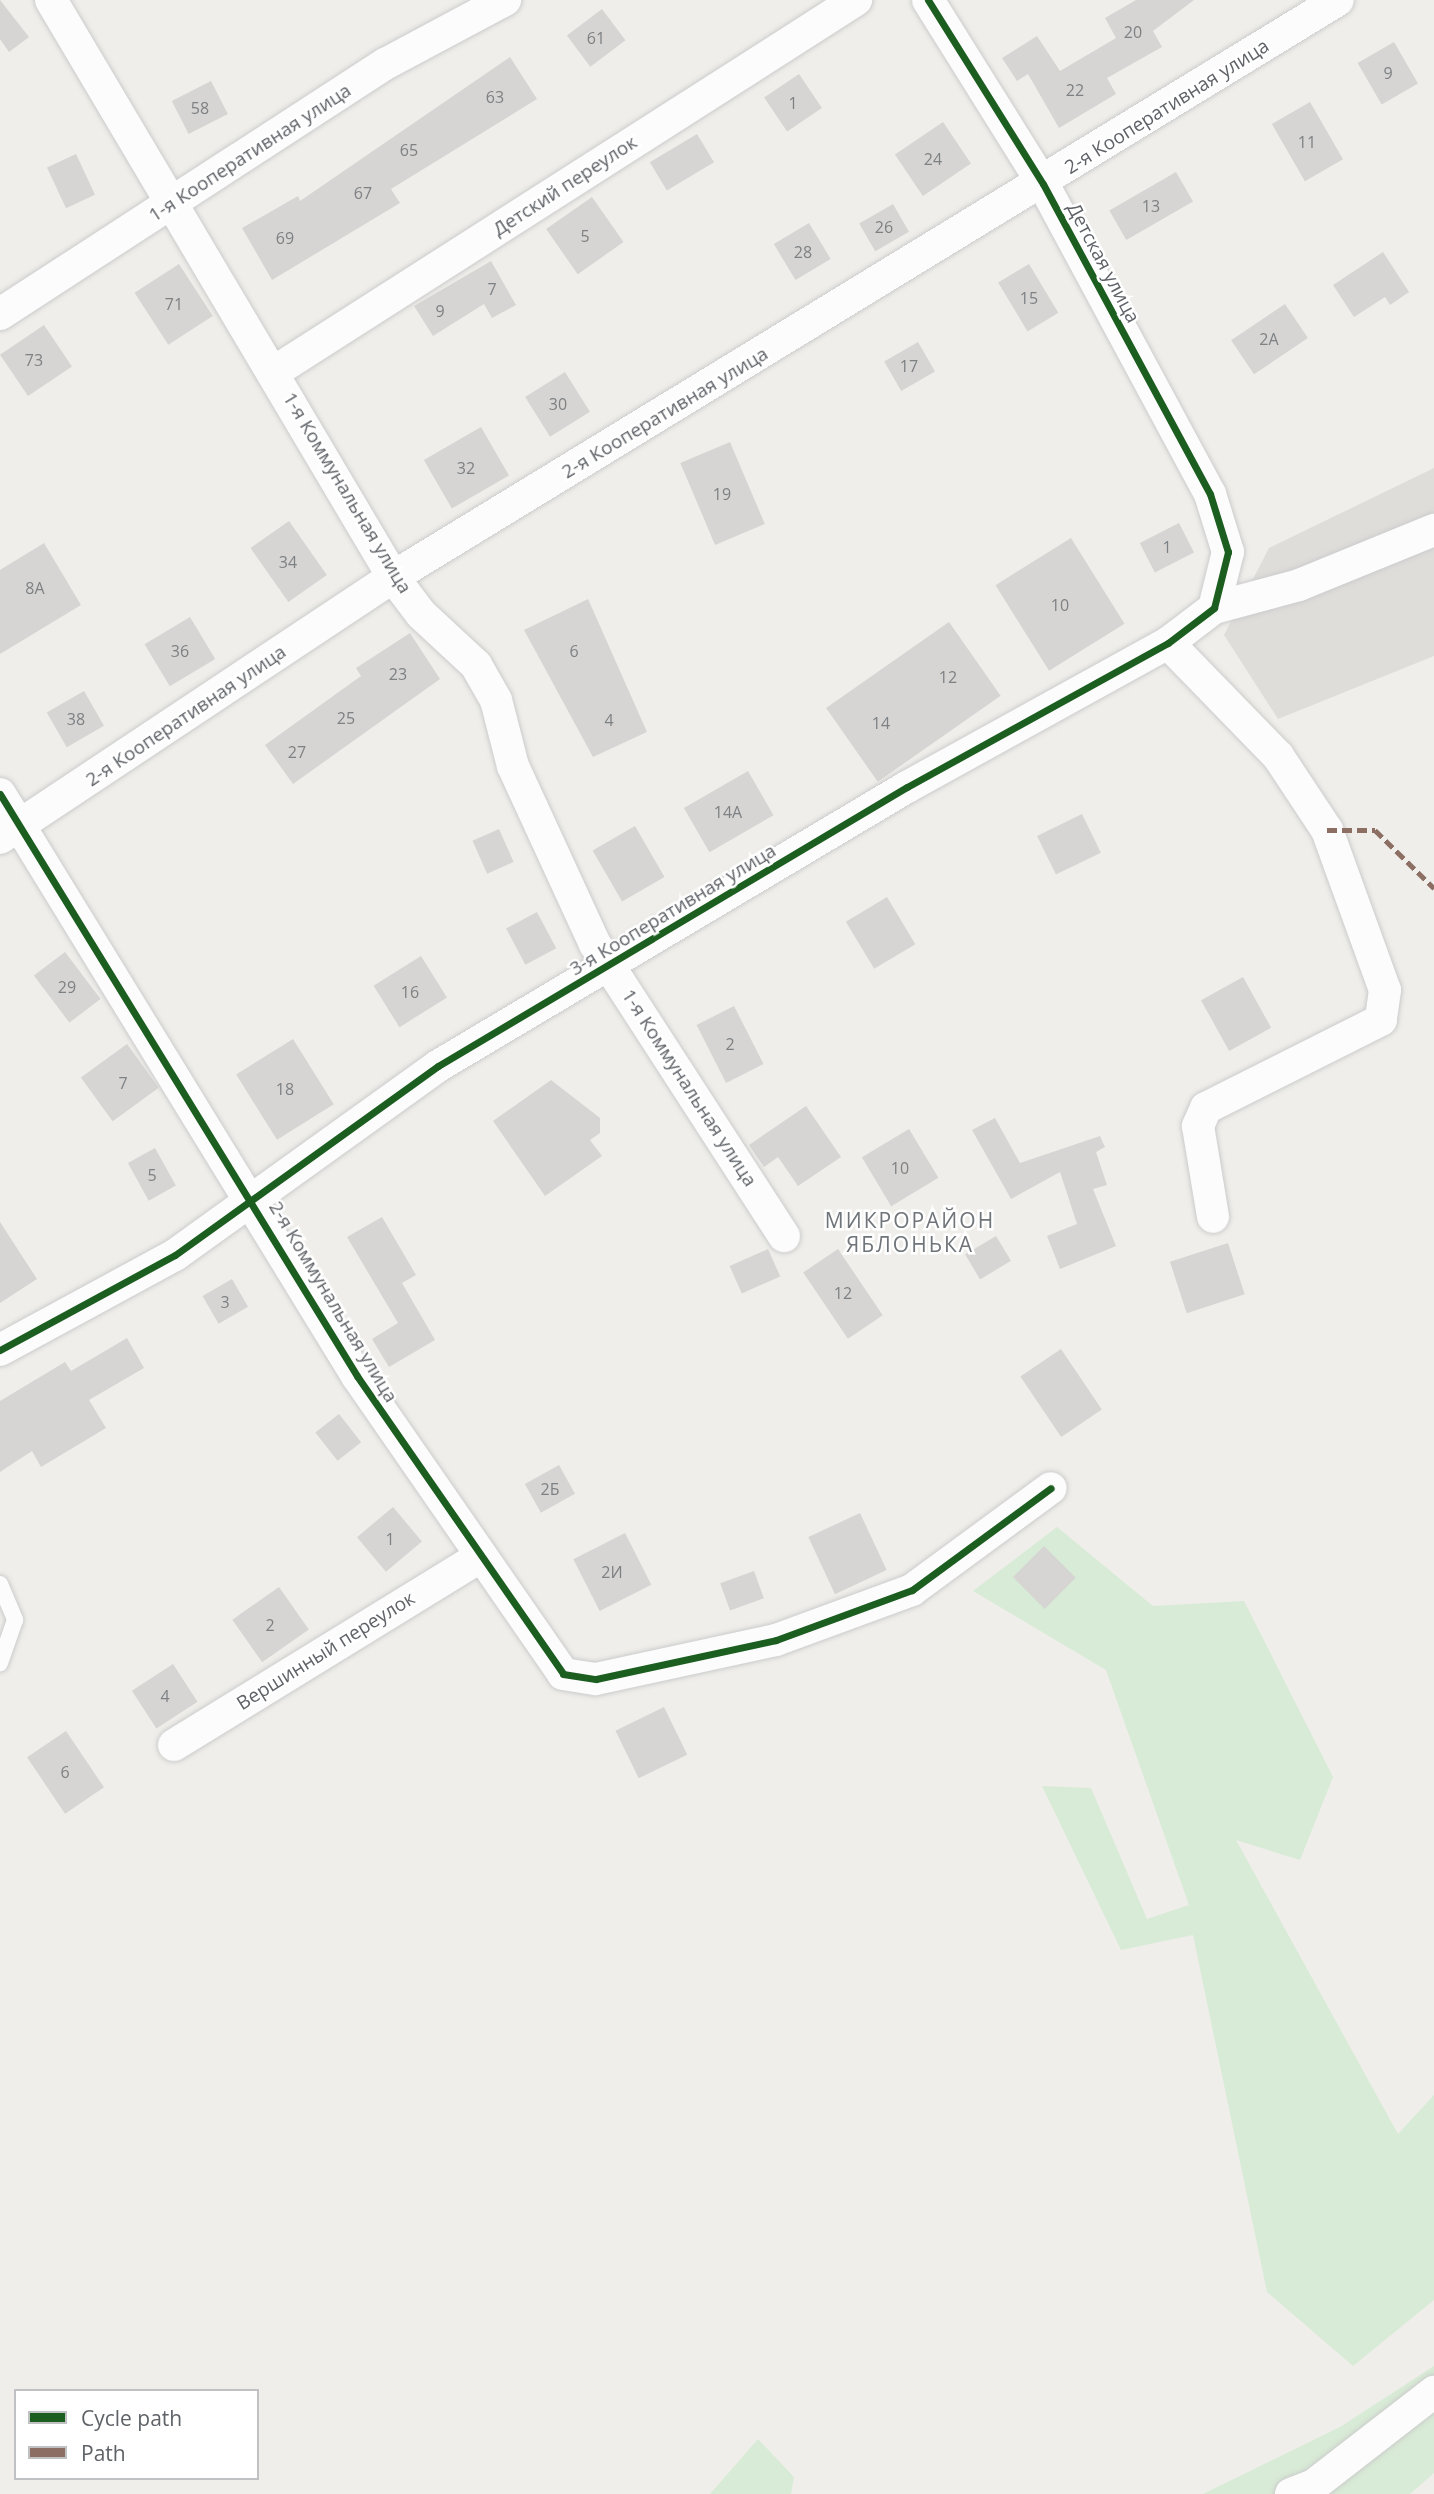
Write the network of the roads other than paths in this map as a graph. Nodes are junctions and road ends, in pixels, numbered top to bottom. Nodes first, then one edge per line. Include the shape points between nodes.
1 (51, 0) edge
2 (505, 0) edge
3 (856, 0) edge
4 (928, 0) edge
5 (1338, 0) edge
6 (1043, 184) junction
7 (169, 206) junction
8 (0, 314) edge
9 (274, 372) junction
10 (1434, 530) edge
11 (393, 577) junction
12 (1214, 608) junction
13 (1168, 643) junction
14 (0, 794) edge
15 (10, 832) edge
16 (610, 965) junction
17 (252, 1198) junction
18 (1213, 1217) dead end
19 (784, 1236) dead end
20 (0, 1350) edge
21 (1051, 1488) dead end
22 (479, 1557) junction
23 (0, 1584) edge
24 (0, 1663) edge
25 (174, 1745) dead end
26 (1434, 2392) edge
27 (1291, 2494) edge

1 - 7 street, 1-я Коммунальная улица
2 - 7 street, 1-я Кооперативная улица via 387,63
3 - 9 street, Детский переулок
4 - 6 street, Детская улица
5 - 6 street, 2-я Кооперативная улица
6 - 11 street, 2-я Кооперативная улица
6 - 12 street, Детская улица via 1210,494 1228,552
7 - 8 street, 1-я Кооперативная улица
7 - 9 street, 1-я Коммунальная улица
9 - 11 street, 1-я Коммунальная улица
10 - 12 street via 1299,585
11 - 15 street, 2-я Кооперативная улица
11 - 16 street, 1-я Коммунальная улица via 476,665 496,700 513,766
12 - 13 street, 3-я Кооперативная улица
13 - 16 street, 3-я Кооперативная улица via 907,786
13 - 18 street via 1278,756 1327,830 1385,990 1381,1020 1206,1108 1198,1126
14 - 15 street, 2-я Коммунальная улица
15 - 17 street, 2-я Коммунальная улица
16 - 17 street, 3-я Кооперативная улица via 438,1066
16 - 19 street, 1-я Коммунальная улица
17 - 20 street, 3-я Кооперативная улица via 175,1255
17 - 22 street, 2-я Коммунальная улица via 357,1376
21 - 22 street, 2-я Коммунальная улица via 912,1590 776,1640 596,1679 563,1674
22 - 25 street, Вершинный переулок
23 - 24 lane via 15,1620
26 - 27 street via 1314,2485

